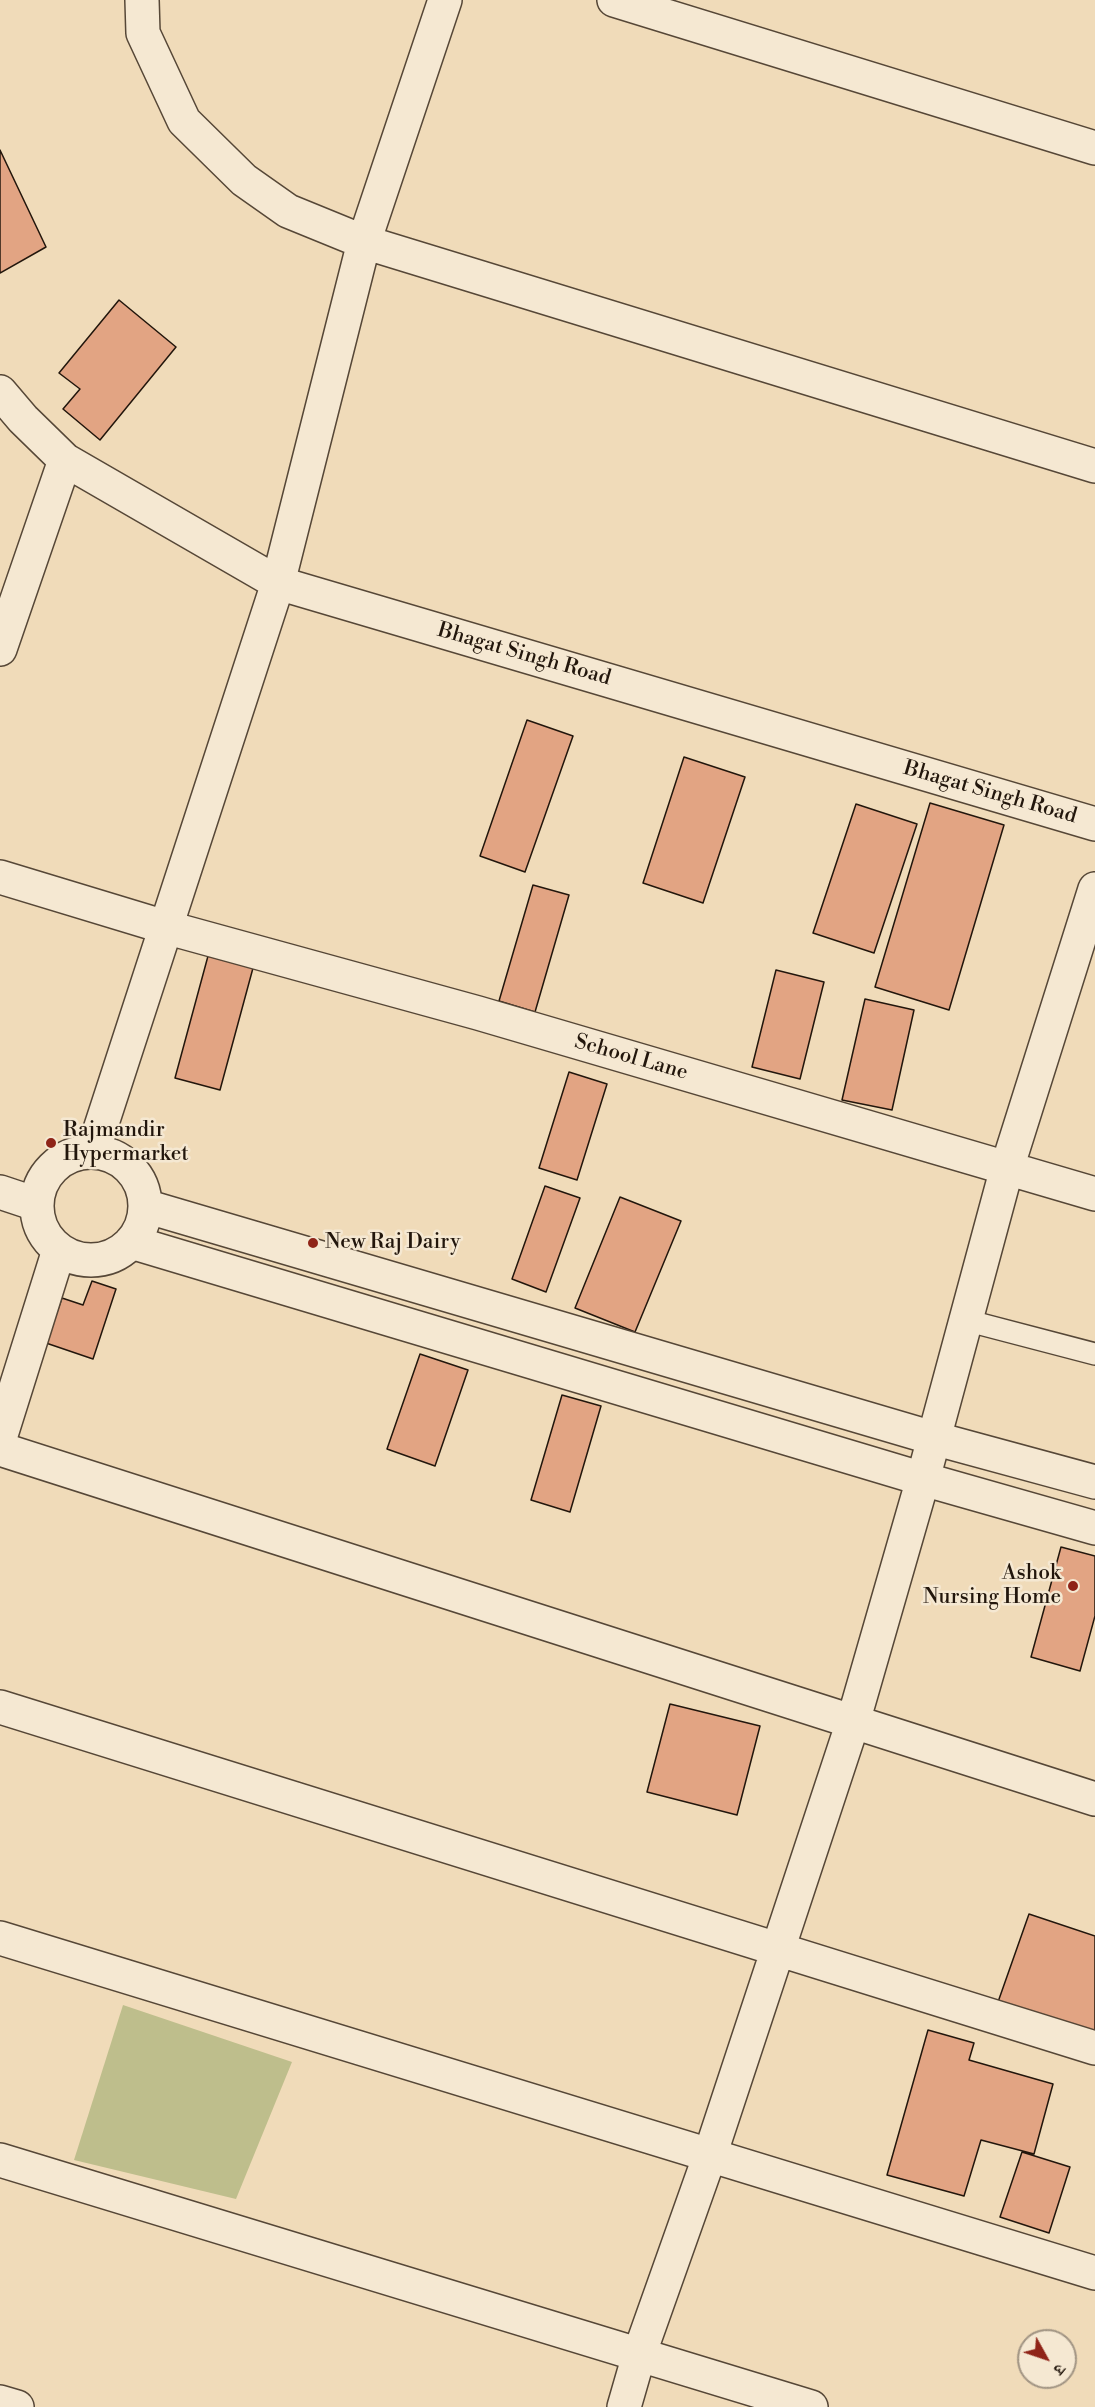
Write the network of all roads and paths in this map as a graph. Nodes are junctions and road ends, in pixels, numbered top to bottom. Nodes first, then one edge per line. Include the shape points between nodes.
1 (142, 0) edge
2 (445, 0) edge
3 (614, 0) edge
4 (1095, 148) edge
5 (364, 242) junction
6 (0, 392) edge
7 (65, 460) junction
8 (1095, 466) edge
9 (278, 583) junction
10 (0, 649) edge
11 (1095, 824) edge
12 (0, 877) edge
13 (1095, 890) edge
14 (165, 927) junction
15 (93, 1151) junction
16 (1007, 1168) junction
17 (0, 1192) edge
18 (1095, 1194) edge
19 (36, 1204) junction
20 (146, 1206) junction
21 (131, 1242) junction
22 (59, 1251) junction
23 (965, 1320) junction
24 (1095, 1354) edge
25 (0, 1438) edge
26 (933, 1438) junction
27 (0, 1449) edge
28 (923, 1479) junction
29 (1095, 1482) edge
30 (1095, 1528) edge
31 (0, 1707) edge
32 (853, 1722) junction
33 (1095, 1799) edge
34 (0, 1938) edge
35 (779, 1949) junction
36 (1095, 2048) edge
37 (710, 2155) junction
38 (0, 2160) edge
39 (1095, 2273) edge
40 (639, 2355) junction
41 (0, 2402) edge
42 (17, 2407) edge
43 (624, 2407) edge
44 (811, 2407) edge

1 - 5 street via 143,33 184,121 244,180 288,211
2 - 5 street
3 - 4 street
5 - 8 street
5 - 9 street
6 - 7 street, Bhagat Singh Road
7 - 9 street, Bhagat Singh Road
7 - 10 street
9 - 11 street, Bhagat Singh Road
9 - 14 street
12 - 14 street, School Lane
13 - 16 street
14 - 15 street
14 - 16 street, School Lane via 478,1013
15 - 19 street via 60,1160 47,1172
15 - 20 street via 124,1162 135,1174
16 - 18 street, School Lane
16 - 23 street
17 - 19 street
19 - 22 street via 38,1222
20 - 21 street
20 - 26 street
21 - 22 street via 111,1256 94,1260
21 - 28 street
22 - 25 street
23 - 24 lane
23 - 26 street
26 - 28 street
26 - 29 street
27 - 32 street
28 - 30 street
28 - 32 street
31 - 35 street
32 - 33 street
32 - 35 street
34 - 37 street
35 - 36 street
35 - 37 street
37 - 39 street
37 - 40 street
38 - 40 street
40 - 43 street
40 - 44 street
41 - 42 street

